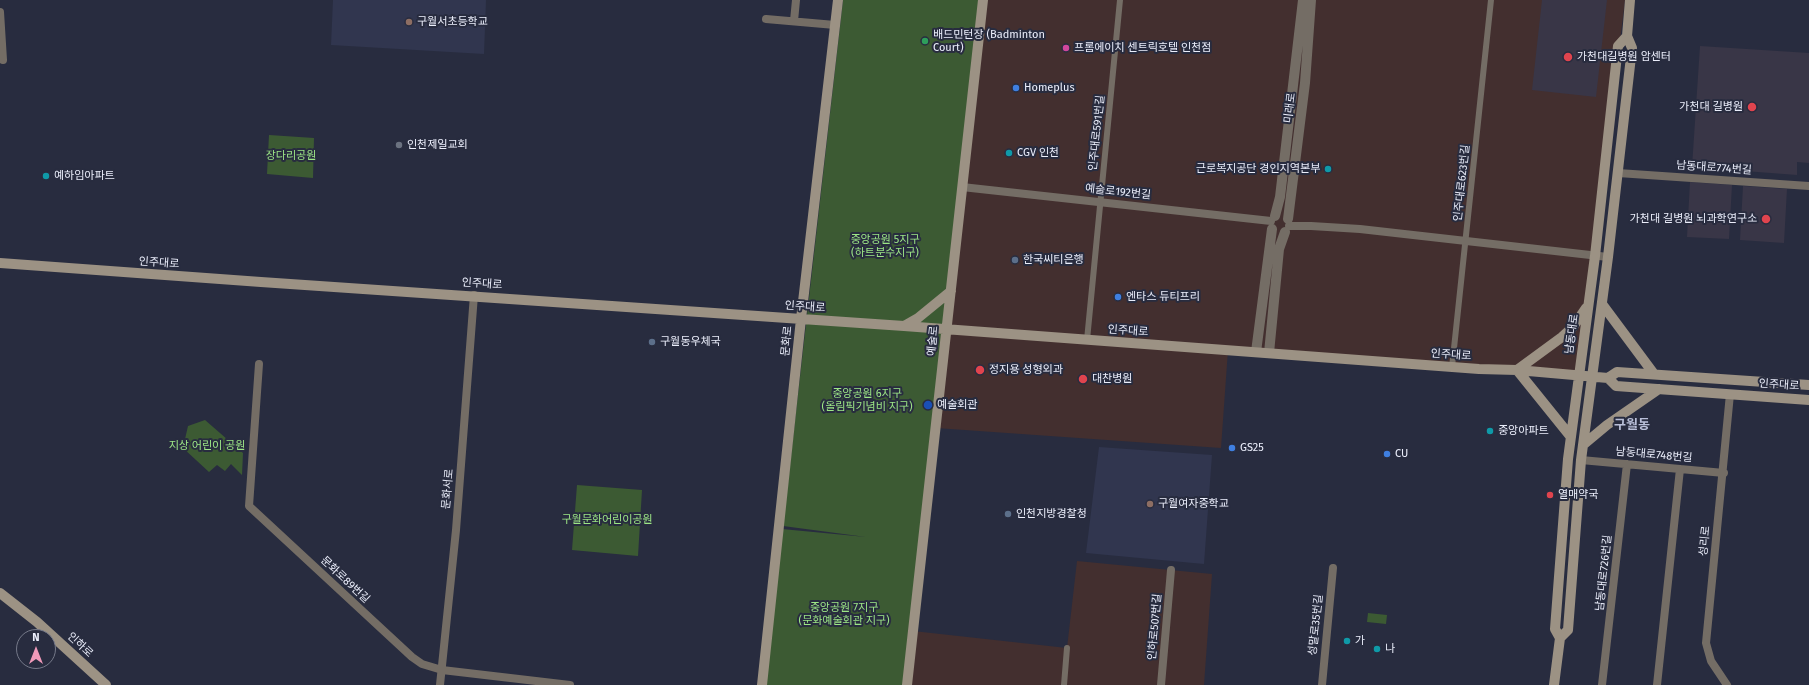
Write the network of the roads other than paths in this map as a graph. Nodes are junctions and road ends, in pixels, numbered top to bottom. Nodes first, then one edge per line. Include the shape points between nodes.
1 (796, 0) edge
2 (838, 0) edge
3 (983, 0) edge
4 (1120, 0) edge
5 (1303, 0) edge
6 (1311, 0) edge
7 (1491, 0) edge
8 (1630, 0) edge
9 (0, 12) edge
10 (766, 20) dead end
11 (794, 21) junction
12 (835, 25) junction
13 (1627, 36) junction
14 (3, 60) dead end
15 (1618, 173) junction
16 (1809, 186) edge
17 (962, 187) junction
18 (1100, 201) junction
19 (1272, 222) junction
20 (1287, 226) junction
21 (1466, 242) junction
22 (1595, 256) junction
23 (1608, 257) junction
24 (0, 263) edge
25 (951, 291) junction
26 (474, 295) junction
27 (1589, 303) junction
28 (1602, 304) junction
29 (801, 318) junction
30 (904, 326) junction
31 (947, 329) junction
32 (1087, 340) junction
33 (1256, 352) junction
34 (1269, 354) junction
35 (259, 364) dead end
36 (1452, 367) junction
37 (1517, 370) junction
38 (1654, 374) junction
39 (1578, 376) junction
40 (1591, 377) junction
41 (1608, 378) junction
42 (1809, 385) edge
43 (1659, 389) junction
44 (1730, 394) junction
45 (1809, 400) edge
46 (1571, 437) junction
47 (1583, 445) junction
48 (1581, 460) junction
49 (1627, 464) junction
50 (1680, 469) junction
51 (1724, 473) junction
52 (1333, 568) dead end
53 (1171, 570) dead end
54 (0, 593) edge
55 (1560, 638) junction
56 (1068, 648) dead end
57 (442, 670) junction
58 (106, 685) edge
59 (440, 685) edge
60 (570, 685) edge
61 (762, 685) edge
62 (907, 685) edge
63 (1064, 685) edge
64 (1161, 685) edge
65 (1322, 685) edge
66 (1554, 685) edge
67 (1602, 685) edge
68 (1656, 685) edge
69 (1726, 685) edge

1 - 11 street
2 - 12 main road, 문화로
3 - 17 main road, 예술로
4 - 18 street, 인주대로591번길
5 - 19 street, 미래로 via 1280,197
6 - 20 street, 미래로 via 1305,82
7 - 21 street, 인주대로623번길
8 - 13 main road, 남동대로
9 - 14 street
10 - 11 street
11 - 12 street
12 - 29 main road, 문화로
13 - 15 main road, 남동대로 via 1632,48
13 - 22 main road, 남동대로 via 1618,46
15 - 16 street, 남동대로774번길
15 - 23 main road, 남동대로
17 - 18 street, 예술로192번길
17 - 25 main road, 예술로
18 - 19 street, 예술로192번길
18 - 32 street, 인주대로591번길
19 - 20 street via 1277,233
19 - 20 street via 1282,214
19 - 33 street, 미래로
20 - 21 street via 1360,229
20 - 34 street, 미래로 via 1279,249
21 - 22 street
21 - 36 street, 인주대로623번길
22 - 23 street
22 - 27 main road, 남동대로
23 - 28 main road, 남동대로
24 - 26 main road, 인주대로
25 - 30 main road
25 - 31 main road, 예술로
26 - 29 main road, 인주대로
26 - 57 street, 문화서로
27 - 37 main road via 1573,327
27 - 39 main road, 남동대로
28 - 38 main road
28 - 40 main road, 남동대로
29 - 30 main road, 인주대로
29 - 61 main road, 문화로
30 - 31 main road, 인주대로
31 - 32 main road, 인주대로
31 - 62 main road, 예술로
32 - 33 main road, 인주대로
33 - 34 main road, 인주대로
34 - 36 main road, 인주대로
35 - 57 street, 문화로89번길 via 249,506 412,657 422,664
36 - 37 main road, 인주대로
37 - 39 main road, 인주대로
37 - 46 main road
38 - 41 main road, 인주대로 via 1617,372
38 - 42 main road, 인주대로
39 - 40 main road, 인주대로
39 - 46 main road, 남동대로
40 - 41 main road, 인주대로
40 - 47 main road, 남동대로
41 - 43 main road, 인주대로 via 1616,386
43 - 44 main road, 인주대로
43 - 47 main road
44 - 45 main road, 인주대로
44 - 51 street, 성리로
46 - 55 main road, 남동대로 via 1555,629
47 - 48 main road, 남동대로
48 - 49 street, 남동대로748번길
48 - 55 main road, 남동대로 via 1568,630
49 - 50 street, 남동대로748번길
49 - 67 street, 남동대로726번길
50 - 51 street, 남동대로748번길
50 - 68 street
51 - 69 street, 성리로 via 1706,643 1710,661
52 - 65 street, 성말로35번길
53 - 64 street, 인하로507번길
54 - 58 main road, 인하로 via 37,622
55 - 66 main road, 남동대로
56 - 63 street
57 - 59 street, 문화서로
57 - 60 street, 문화로89번길

